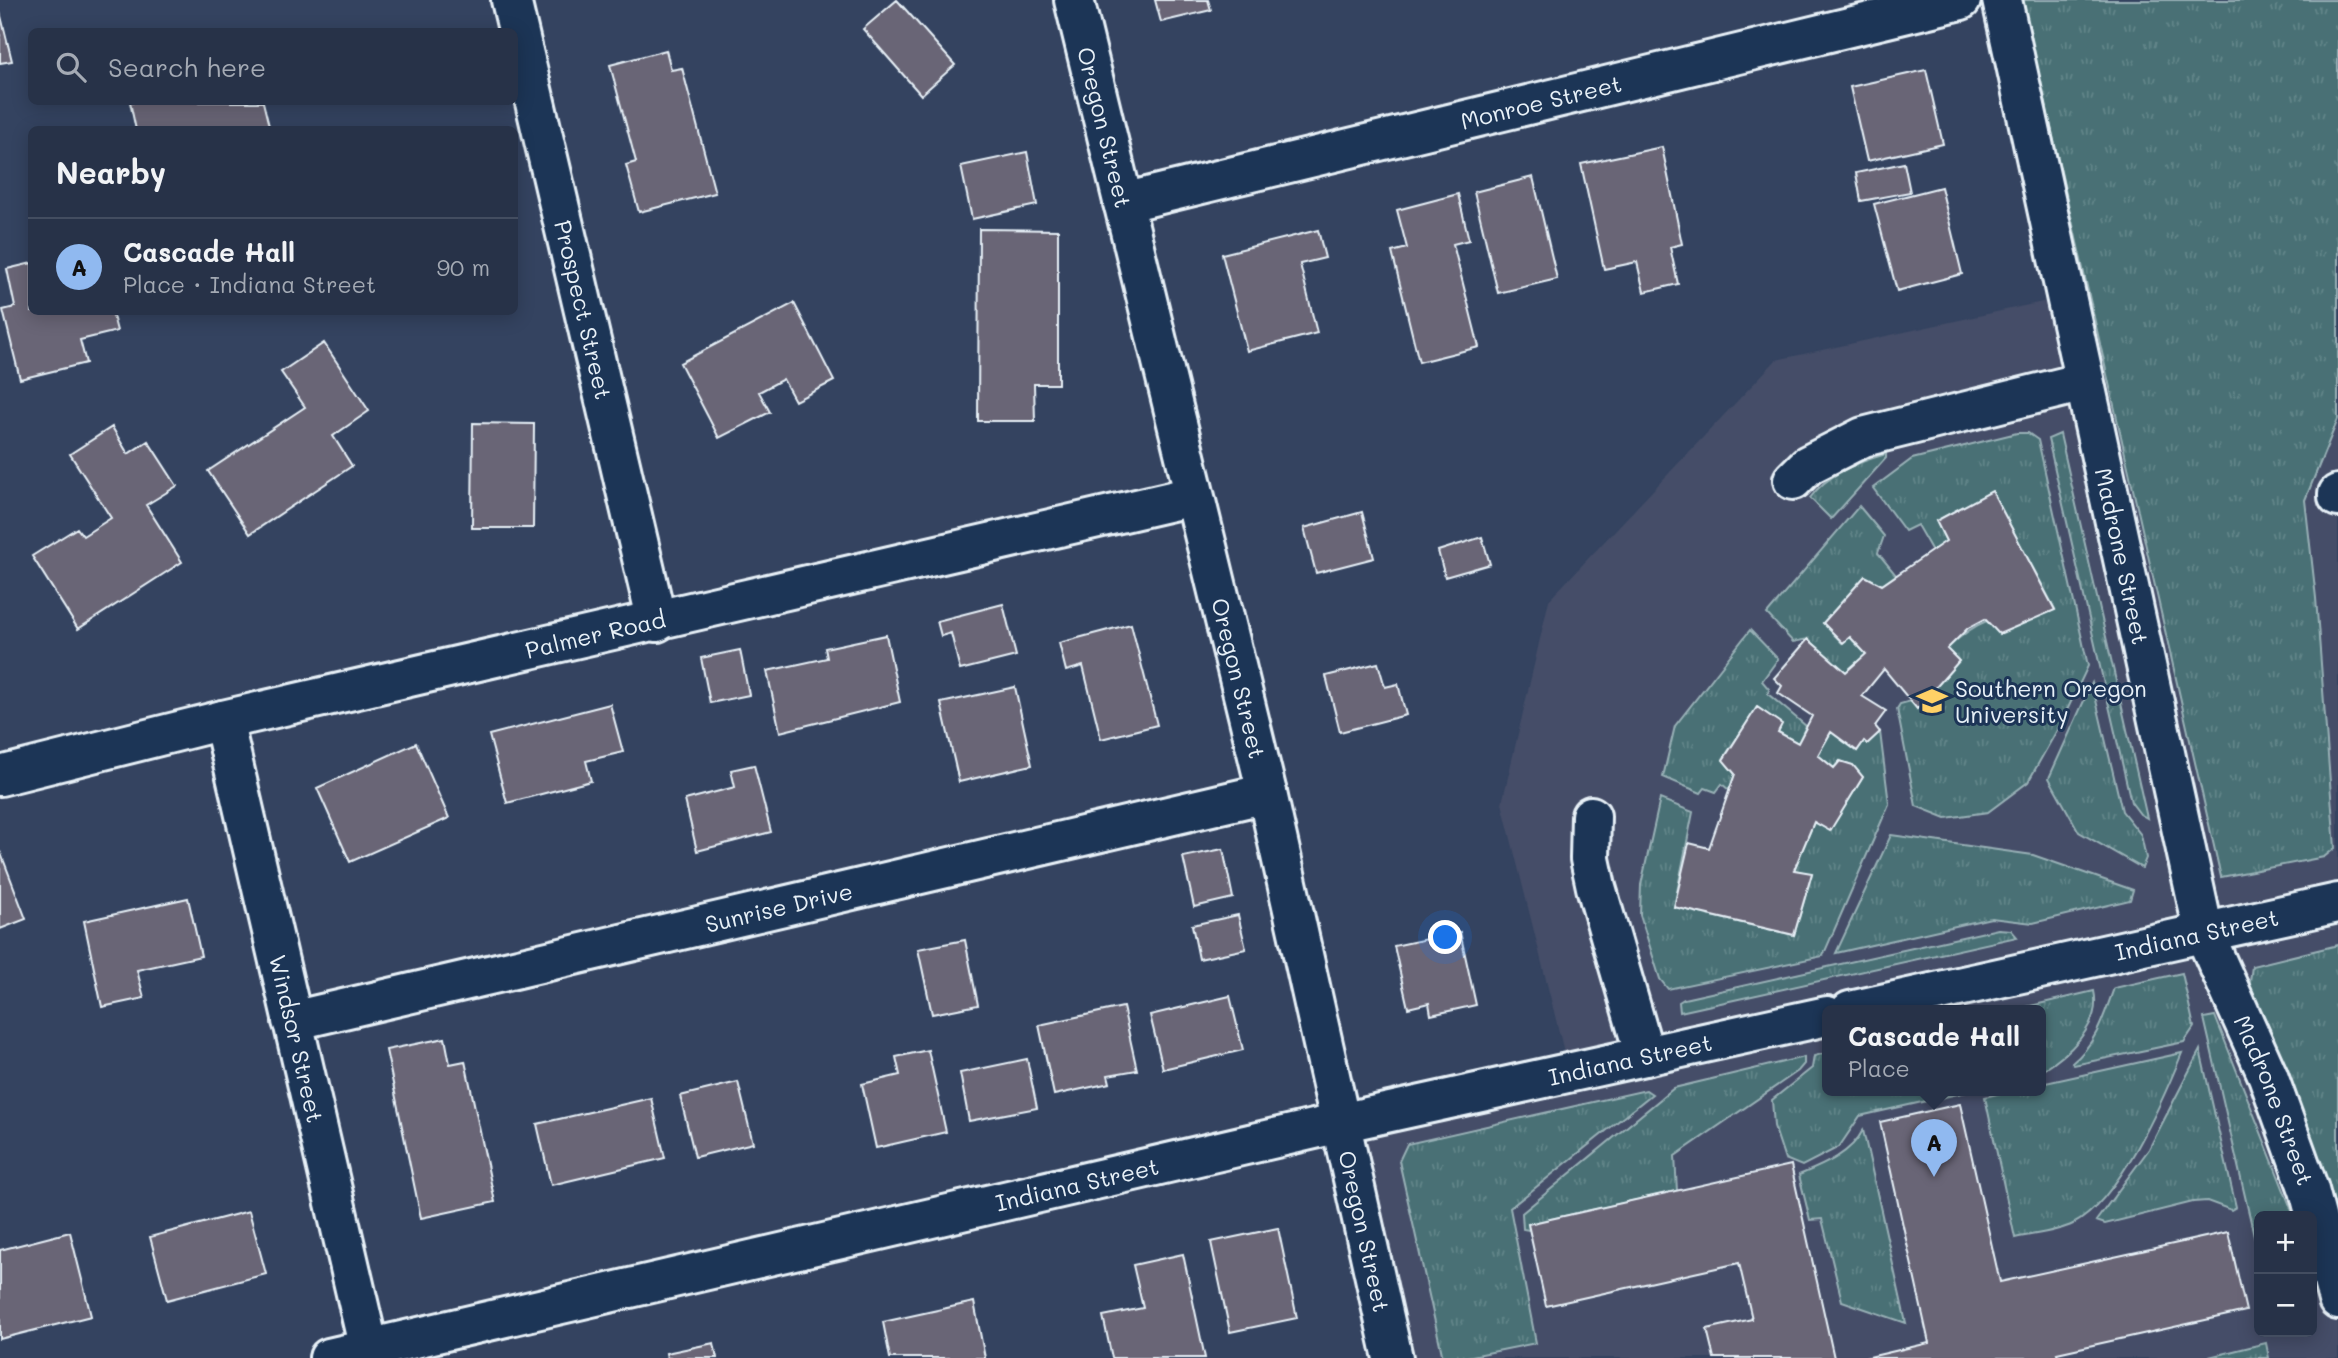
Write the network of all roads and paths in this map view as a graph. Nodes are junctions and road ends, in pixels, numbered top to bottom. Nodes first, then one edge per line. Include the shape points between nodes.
1 (511, 0) edge
2 (1074, 0) edge
3 (1961, 0) edge
4 (2002, 0) edge
5 (518, 28) edge
6 (518, 30) edge
7 (1123, 203) junction
8 (2084, 382) junction
9 (1793, 480) dead end
10 (1193, 496) junction
11 (657, 622) junction
12 (223, 720) junction
13 (0, 776) edge
14 (1267, 793) junction
15 (1591, 816) dead end
16 (2338, 903) edge
17 (2204, 933) junction
18 (1877, 1005) edge
19 (1822, 1017) edge
20 (292, 1021) junction
21 (1645, 1056) junction
22 (1340, 1123) junction
23 (2338, 1300) edge
24 (370, 1354) edge
25 (329, 1358) edge
26 (1393, 1358) edge

1 - 5 street, Prospect Street
2 - 7 street, Oregon Street
3 - 7 street, Monroe Street
4 - 8 street, Madrone Street
6 - 11 street, Prospect Street
7 - 10 street, Oregon Street
8 - 9 street via 1863,437 1808,465
8 - 17 street, Madrone Street
10 - 11 street, Palmer Road
10 - 14 street, Oregon Street
11 - 12 street, Palmer Road
12 - 13 street, Palmer Road
12 - 20 street, Windsor Street
14 - 20 street, Sunrise Drive
14 - 22 street, Oregon Street
15 - 21 street via 1590,859 1596,887
16 - 17 street, Indiana Street
17 - 18 street, Indiana Street
17 - 23 street, Madrone Street via 2268,1076 2309,1190
19 - 21 street, Indiana Street
20 - 24 street, Windsor Street
21 - 22 street, Indiana Street
22 - 24 street, Indiana Street
22 - 26 street, Oregon Street
24 - 25 street, Indiana Street

